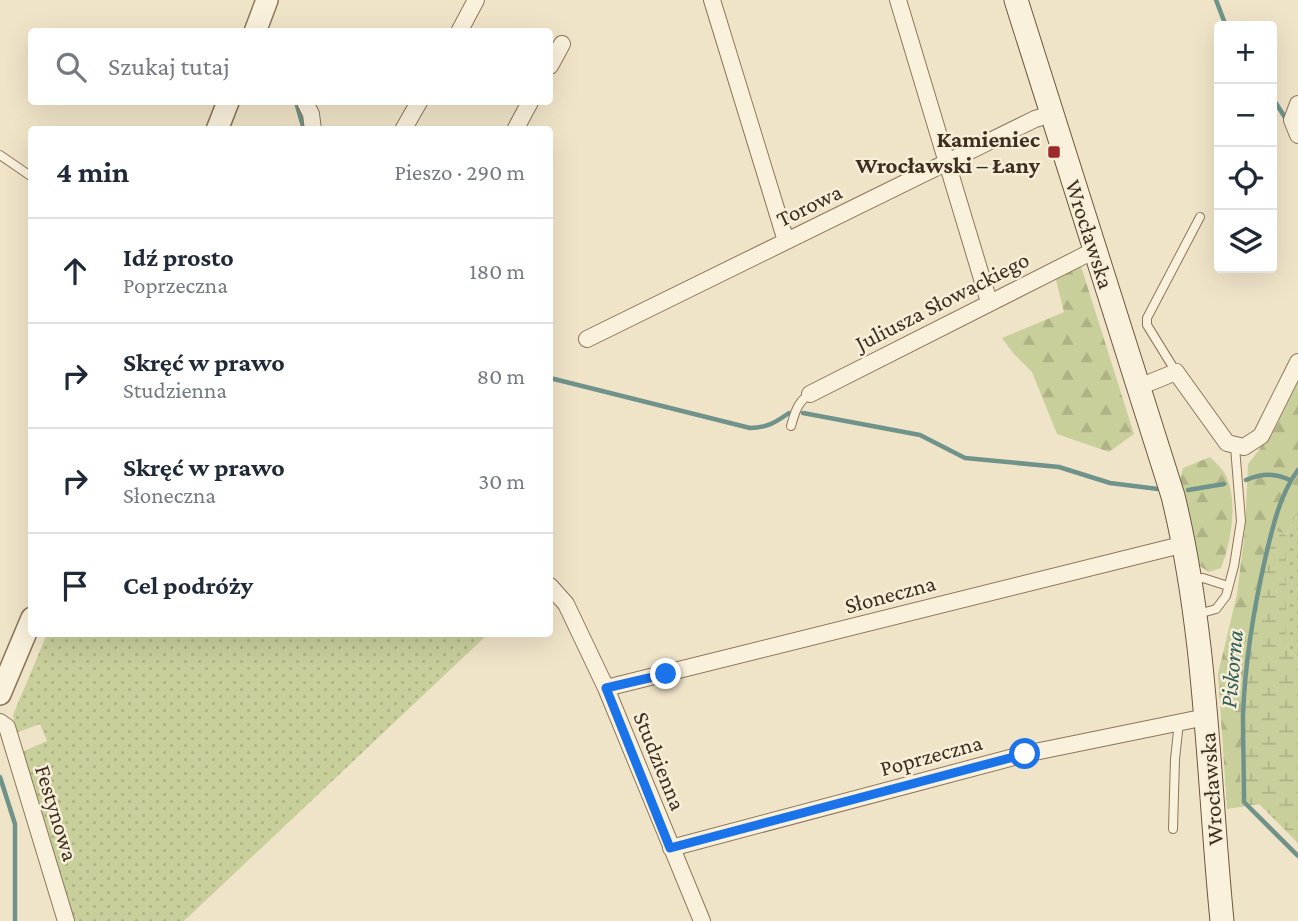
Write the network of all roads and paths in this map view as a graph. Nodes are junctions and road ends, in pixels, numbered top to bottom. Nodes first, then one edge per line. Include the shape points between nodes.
1 (267, 0) edge
2 (476, 0) edge
3 (712, 0) edge
4 (898, 0) edge
5 (1017, 0) edge
6 (256, 28) edge
7 (460, 28) edge
8 (562, 44) dead end
9 (553, 60) edge
10 (1298, 104) edge
11 (227, 105) edge
12 (306, 105) edge
13 (417, 105) edge
14 (528, 105) edge
15 (1052, 114) junction
16 (219, 126) edge
17 (312, 126) edge
18 (406, 126) edge
19 (517, 126) edge
20 (1298, 135) edge
21 (0, 155) edge
22 (948, 162) junction
23 (28, 174) edge
24 (1200, 217) dead end
25 (786, 242) junction
26 (1096, 252) junction
27 (989, 302) junction
28 (587, 339) dead end
29 (1298, 362) edge
30 (1176, 372) junction
31 (1139, 387) junction
32 (810, 394) joint
33 (792, 426) dead end
34 (1235, 447) junction
35 (1185, 544) junction
36 (1192, 580) junction
37 (1228, 586) junction
38 (553, 589) edge
39 (1196, 615) junction
40 (28, 628) edge
41 (606, 688) junction
42 (0, 694) edge
43 (1206, 717) junction
44 (0, 722) edge
45 (1180, 722) junction
46 (1173, 829) dead end
47 (670, 848) junction
48 (66, 921) edge
49 (702, 921) edge
50 (1222, 921) edge

1 - 6 street
2 - 7 street
3 - 25 street
4 - 22 street
5 - 15 main road, Wrocławska
8 - 9 street
10 - 20 street via 1292,120
11 - 16 street
12 - 17 street
13 - 18 street
14 - 19 street
15 - 22 street, Torowa
15 - 26 main road, Wrocławska
21 - 23 lane
22 - 25 street, Torowa
22 - 27 street
24 - 30 lane via 1147,318
25 - 28 street, Torowa
26 - 27 street, Juliusza Słowackiego
26 - 31 main road, Wrocławska
27 - 32 street, Juliusza Słowackiego
29 - 34 street via 1261,436 1244,447
30 - 31 street
30 - 34 street via 1218,433
31 - 35 main road, Wrocławska
32 - 33 lane via 797,407
34 - 37 lane via 1241,521
35 - 36 main road, Wrocławska
35 - 41 street, Słoneczna
36 - 37 lane via 1203,578
36 - 39 main road, Wrocławska
37 - 39 lane via 1216,609
38 - 41 street, Studzienna via 566,604
39 - 43 main road, Wrocławska
40 - 42 street
41 - 47 street, Studzienna
43 - 45 street, Poprzeczna
43 - 50 main road, Wrocławska
44 - 48 street, Festynowa via 6,727
45 - 46 lane
45 - 47 street, Poprzeczna via 1025,754
47 - 49 street, Studzienna

